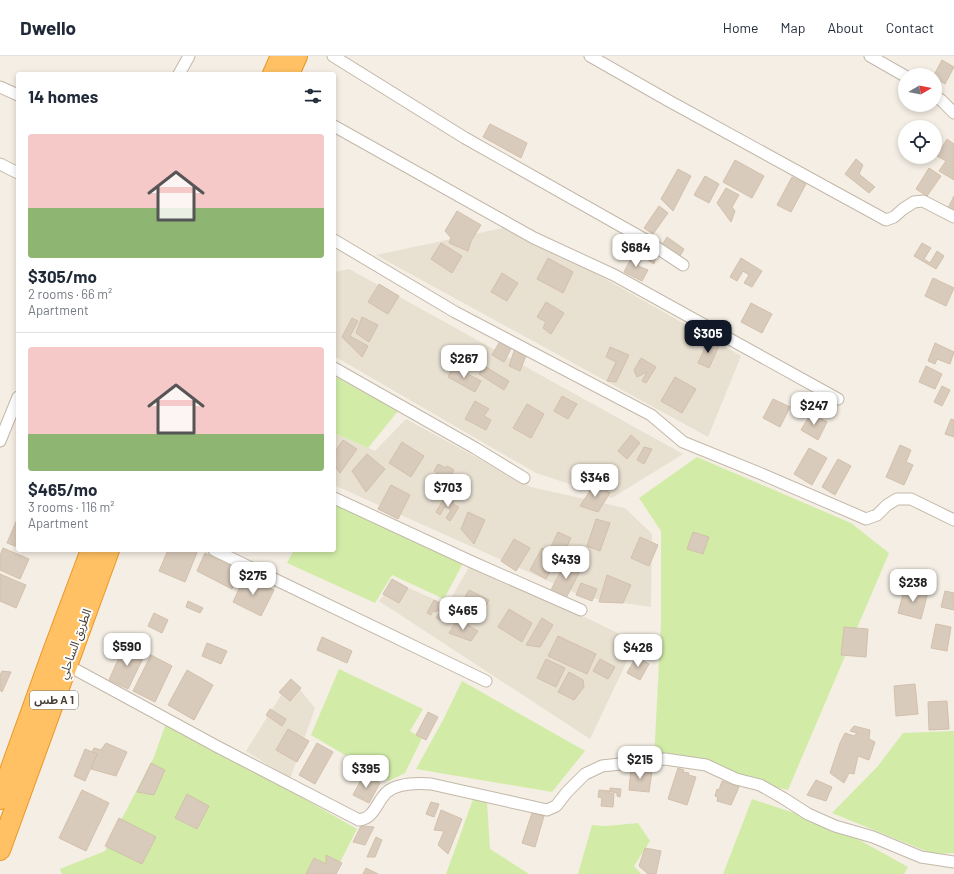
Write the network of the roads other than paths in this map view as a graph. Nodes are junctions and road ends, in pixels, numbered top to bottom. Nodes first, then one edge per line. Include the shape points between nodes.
1 (189, 56) edge
2 (281, 56) edge
3 (297, 56) edge
4 (333, 56) edge
5 (590, 56) edge
6 (870, 56) edge
7 (180, 72) edge
8 (274, 72) edge
9 (290, 72) edge
10 (898, 72) edge
11 (0, 87) edge
12 (16, 94) edge
13 (942, 101) edge
14 (954, 113) edge
15 (336, 127) edge
16 (0, 164) edge
17 (16, 172) edge
18 (954, 217) edge
19 (336, 241) edge
20 (683, 265) dead end
21 (336, 369) edge
22 (838, 399) dead end
23 (16, 401) edge
24 (0, 441) edge
25 (524, 478) dead end
26 (336, 499) edge
27 (954, 520) edge
28 (90, 552) edge
29 (109, 552) edge
30 (218, 552) edge
31 (581, 610) dead end
32 (67, 665) junction
33 (486, 681) dead end
34 (0, 799) edge
35 (0, 850) edge
36 (954, 862) edge

1 - 7 street
2 - 8 highway
3 - 9 highway
4 - 20 street via 465,138 644,238
5 - 18 street via 886,220 914,202 923,201
6 - 10 street
11 - 12 street
13 - 14 street
15 - 22 street via 534,238 614,275
16 - 17 street
19 - 27 street via 455,312 651,414 684,442 866,519 877,515 897,499 911,499
21 - 25 street
23 - 24 street
26 - 31 street
28 - 34 highway, الطريق الساحلي / طس A 1
29 - 32 highway, الطريق الساحلي / طس A 1
30 - 33 street
32 - 35 highway, الطريق الساحلي / طس A 1
32 - 36 street via 359,820 370,816 388,791 420,784 431,784 547,810 556,806 585,774 602,766 664,759 706,765 736,779 760,785 808,814 835,826 873,837 921,857

